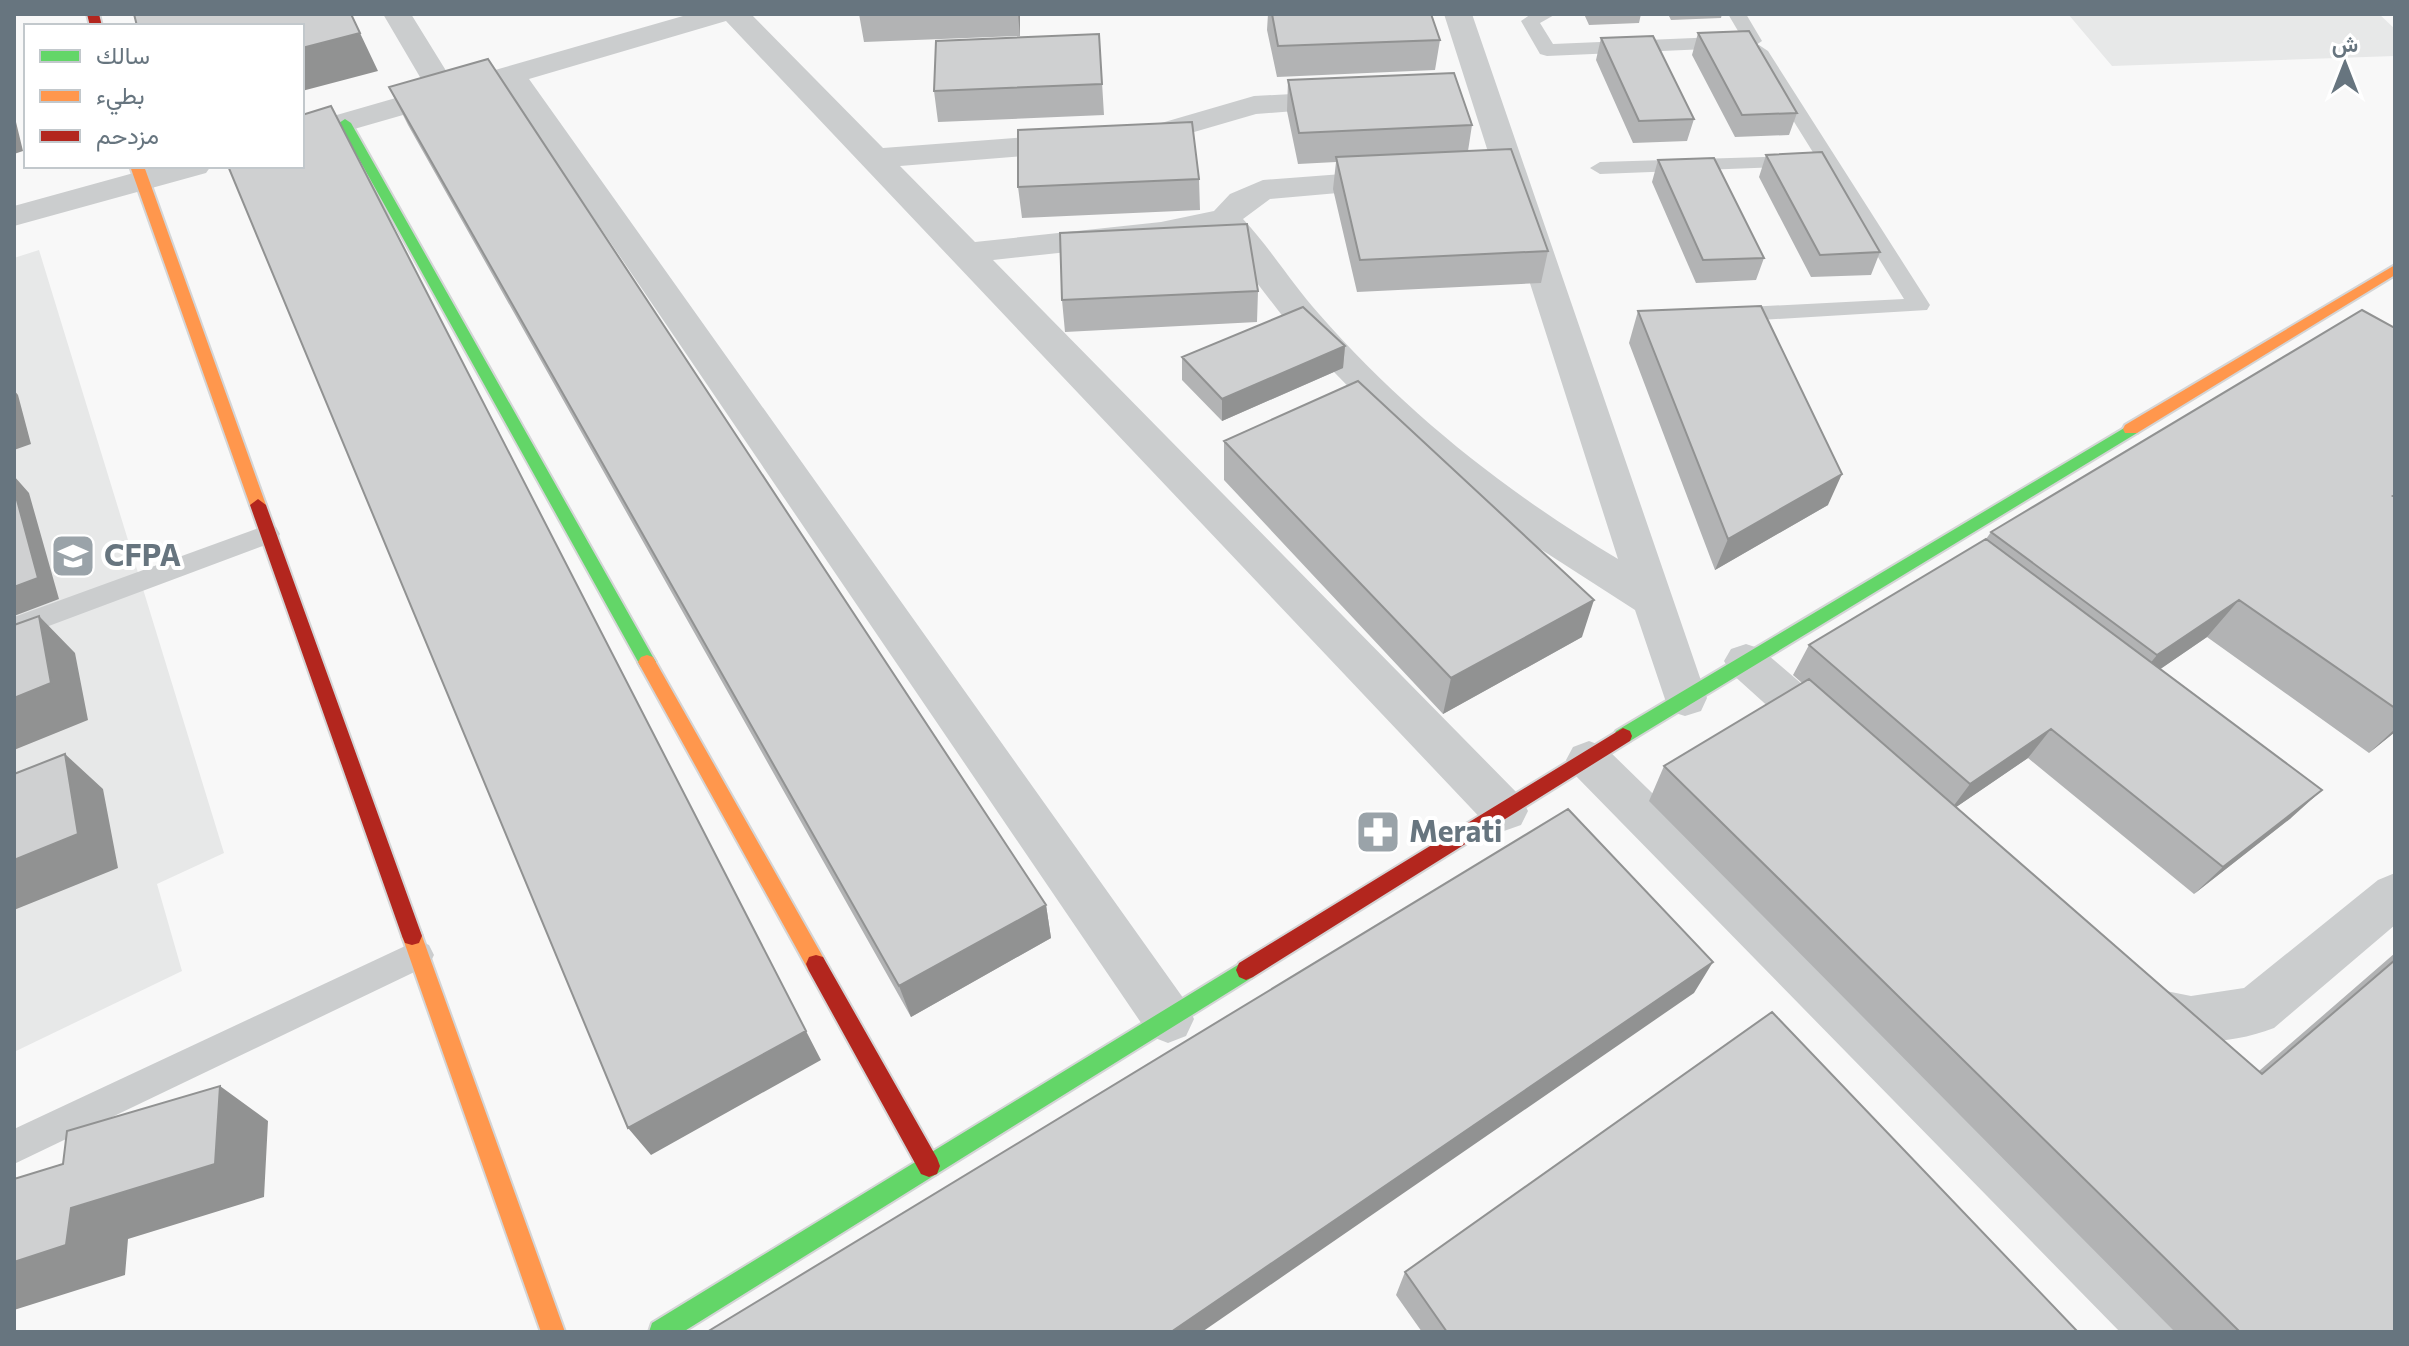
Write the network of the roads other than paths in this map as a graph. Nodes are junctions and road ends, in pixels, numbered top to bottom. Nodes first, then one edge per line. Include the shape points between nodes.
1 (397, 14) edge
2 (735, 14) edge
3 (1458, 14) edge
4 (1547, 14) edge
5 (1737, 14) edge
6 (701, 16) edge
7 (1753, 41) junction
8 (511, 75) junction
9 (446, 96) junction
10 (1377, 98) edge
11 (345, 123) junction
12 (304, 134) edge
13 (874, 158) junction
14 (1828, 161) junction
15 (181, 168) edge
16 (1600, 168) dead end
17 (139, 174) edge
18 (1433, 178) edge
19 (14, 216) edge
20 (1225, 219) junction
21 (966, 253) junction
22 (2395, 269) edge
23 (1712, 316) edge
24 (267, 534) junction
25 (1653, 601) junction
26 (14, 628) edge
27 (1746, 661) junction
28 (1685, 698) junction
29 (1589, 760) junction
30 (1863, 764) edge
31 (1504, 811) junction
32 (2395, 895) edge
33 (418, 955) junction
34 (2107, 980) edge
35 (1168, 1019) junction
36 (14, 1147) edge
37 (929, 1166) junction
38 (553, 1332) edge
39 (661, 1332) edge
40 (2162, 1332) edge

1 - 9 street
2 - 13 street
3 - 25 street via 1469,94 1495,173
4 - 7 lane via 1530,21 1547,50
5 - 7 lane
6 - 8 street
7 - 14 lane
8 - 9 street
8 - 35 street
9 - 11 street
10 - 13 street via 1254,105 1146,137
11 - 12 street
11 - 37 street
13 - 21 street
14 - 16 lane
14 - 23 lane via 1919,305
15 - 17 street
17 - 19 street
17 - 24 street
18 - 20 street via 1263,190
20 - 21 street via 1161,232
20 - 25 street via 1255,250 1318,335 1442,456 1503,506
21 - 31 street
22 - 27 street
24 - 26 lane
24 - 33 street
25 - 28 street
27 - 28 street
27 - 30 street
28 - 29 street
29 - 31 street
29 - 40 street
31 - 35 street
32 - 34 street via 2256,1011 2191,1020 2142,1011
33 - 36 lane
33 - 38 street
35 - 37 street
37 - 39 street

